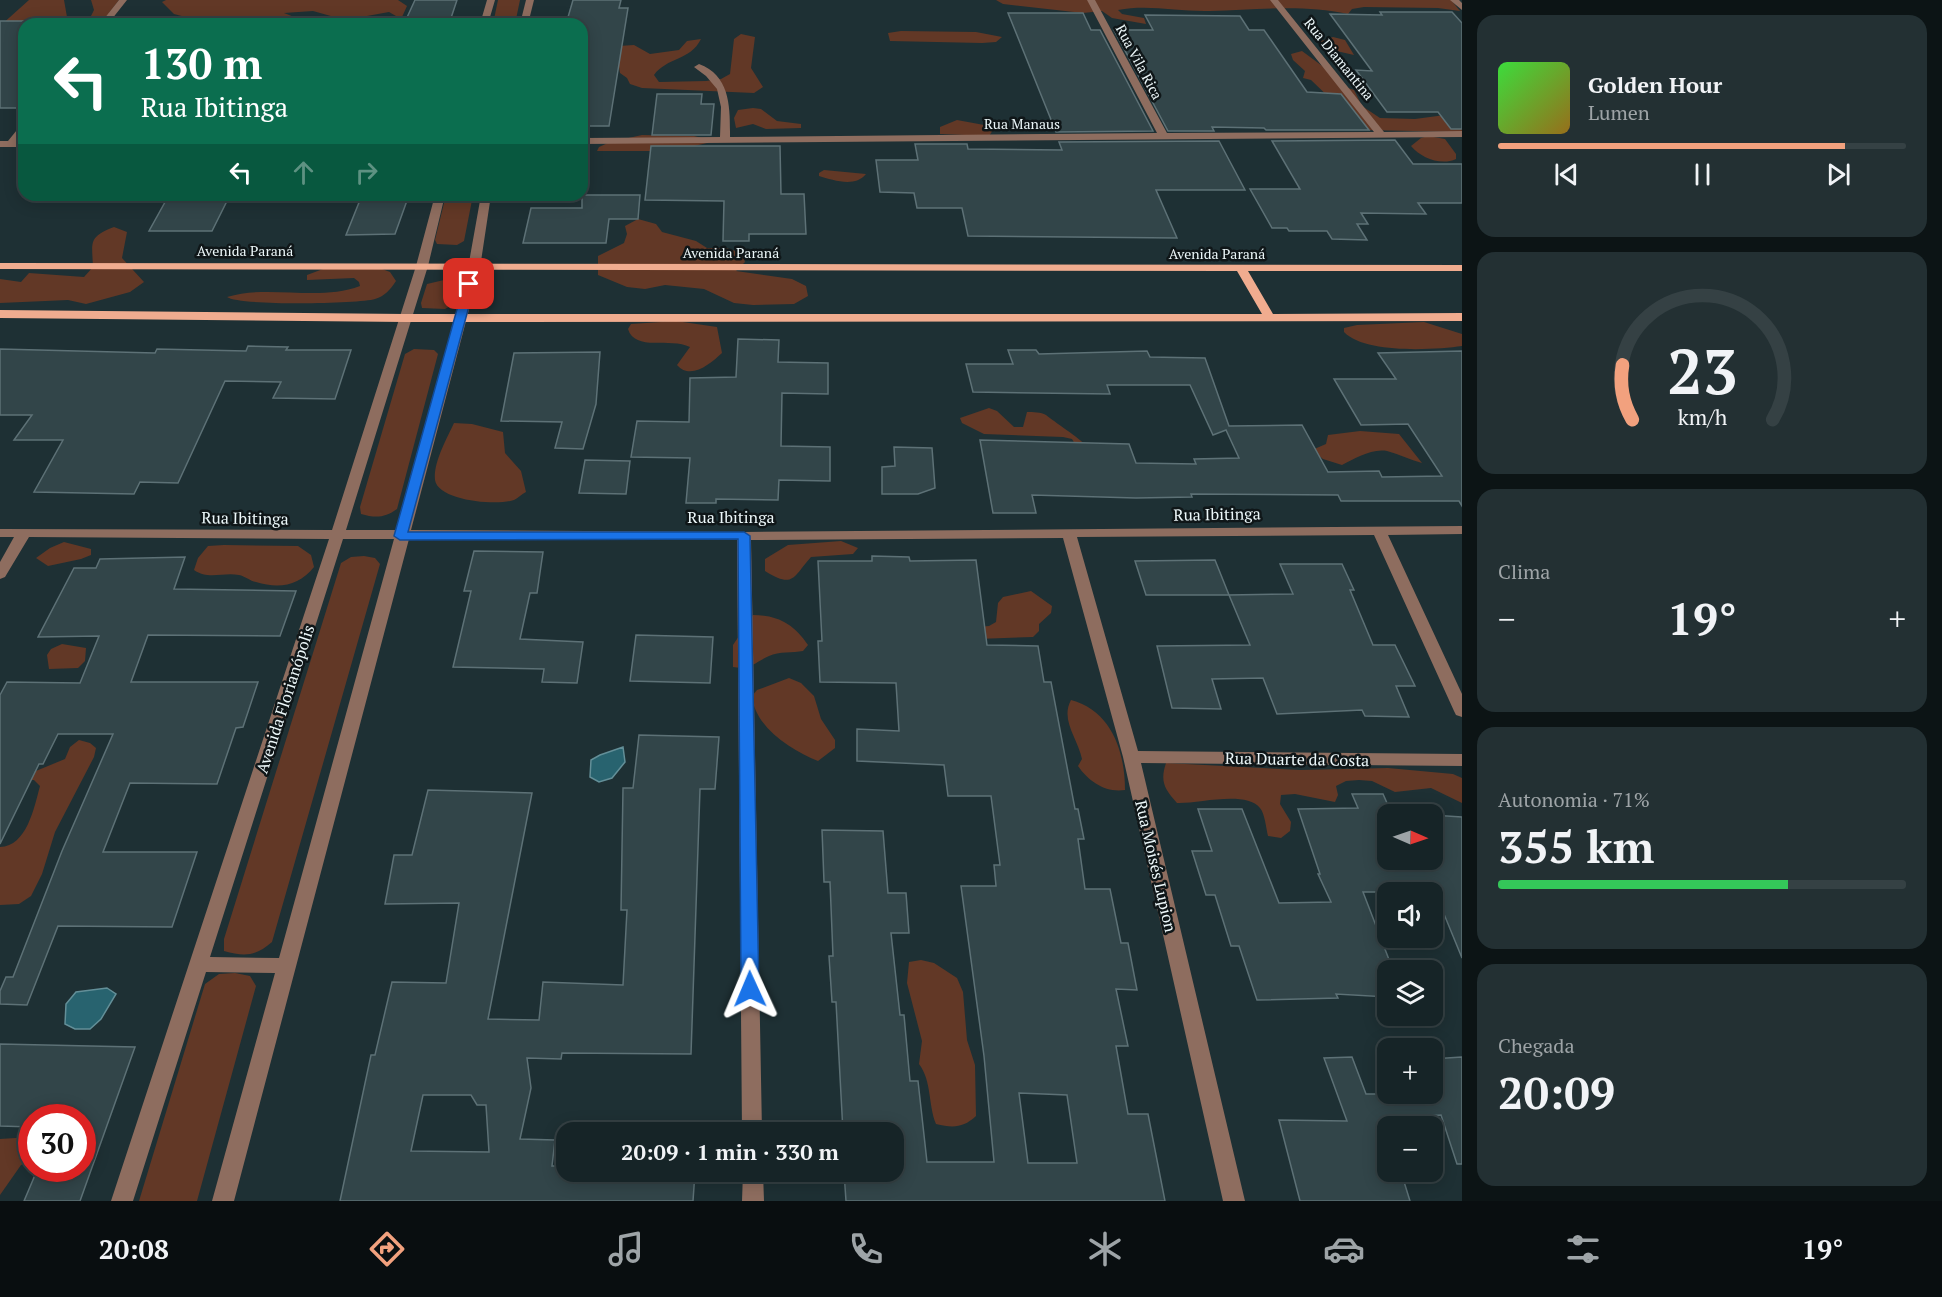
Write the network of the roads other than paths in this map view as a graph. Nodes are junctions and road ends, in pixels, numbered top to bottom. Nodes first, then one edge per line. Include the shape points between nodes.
1 (123, 0) edge
2 (491, 0) edge
3 (530, 0) edge
4 (1091, 0) edge
5 (1274, 0) edge
6 (1454, 0) edge
7 (1462, 7) edge
8 (109, 18) edge
9 (486, 18) edge
10 (526, 18) edge
11 (699, 67) dead end
12 (18, 133) edge
13 (1462, 134) edge
14 (1382, 135) junction
15 (1164, 136) junction
16 (725, 140) junction
17 (588, 141) edge
18 (6, 144) edge
19 (438, 201) edge
20 (485, 201) edge
21 (0, 266) edge
22 (422, 266) junction
23 (474, 268) junction
24 (1462, 268) edge
25 (1242, 270) junction
26 (0, 314) edge
27 (1462, 316) edge
28 (405, 318) junction
29 (461, 318) junction
30 (1270, 318) junction
31 (1379, 530) junction
32 (1462, 530) edge
33 (0, 533) edge
34 (1069, 533) junction
35 (24, 534) junction
36 (337, 536) junction
37 (400, 536) junction
38 (744, 536) junction
39 (0, 574) edge
40 (1462, 711) edge
41 (1131, 757) junction
42 (1462, 760) edge
43 (199, 964) junction
44 (286, 966) junction
45 (752, 1122) edge
46 (753, 1182) edge
47 (122, 1201) edge
48 (223, 1201) edge
49 (753, 1201) edge
50 (1234, 1201) edge

1 - 8 street
2 - 9 street
3 - 10 street
4 - 15 street, Rua Vila Rica
5 - 14 street, Rua Diamantina
6 - 7 street
11 - 16 street via 722,85
12 - 18 street
13 - 14 street, Rua Manaus
14 - 15 street, Rua Manaus
15 - 16 street, Rua Manaus
16 - 17 street, Rua Manaus
19 - 22 street, Avenida Florianópolis
20 - 23 street
21 - 22 main road, Avenida Paraná
22 - 23 main road, Avenida Paraná
22 - 28 street, Avenida Florianópolis
23 - 25 main road, Avenida Paraná
23 - 29 street
24 - 25 main road, Avenida Paraná
25 - 30 main road
26 - 28 main road
27 - 30 main road
28 - 29 main road
28 - 36 street, Avenida Florianópolis
29 - 30 main road
29 - 37 street
31 - 32 street, Rua Ibitinga
31 - 34 street, Rua Ibitinga
31 - 40 street
33 - 35 street, Rua Ibitinga
34 - 38 street, Rua Ibitinga
34 - 41 street, Rua Moisés Lupion
35 - 36 street, Rua Ibitinga
35 - 39 street
36 - 37 street, Rua Ibitinga
36 - 43 street, Avenida Florianópolis
37 - 38 street, Rua Ibitinga
37 - 44 street
38 - 45 street
41 - 42 street, Rua Duarte da Costa
41 - 50 street, Rua Moisés Lupion
43 - 44 street
43 - 47 street, Avenida Florianópolis
44 - 48 street
46 - 49 street

